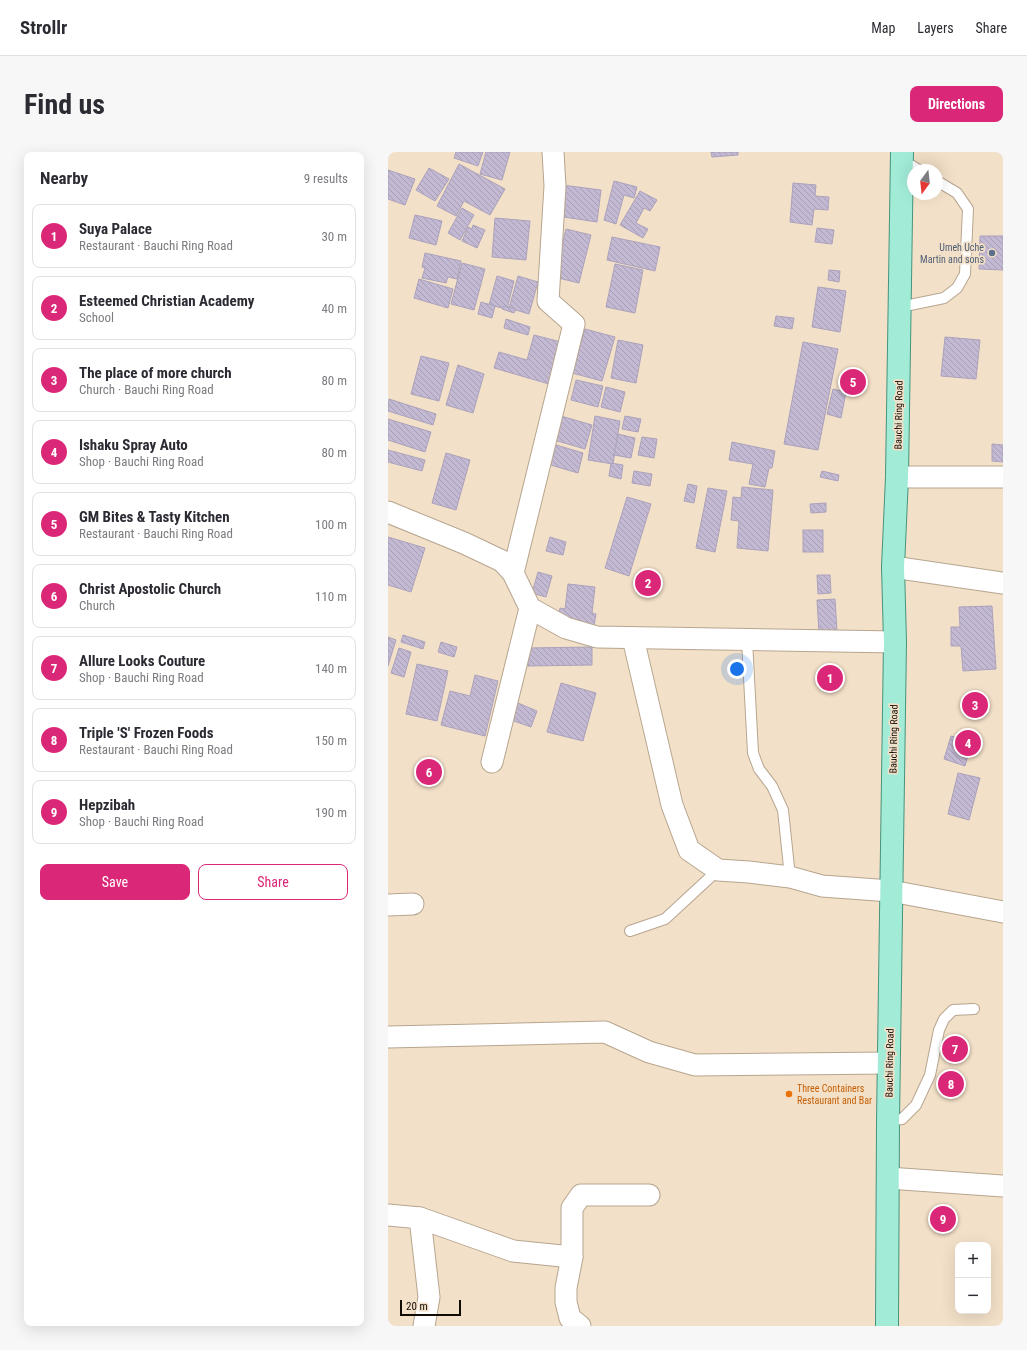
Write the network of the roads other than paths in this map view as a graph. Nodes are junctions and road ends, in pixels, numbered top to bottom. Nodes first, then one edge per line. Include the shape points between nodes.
1 (553, 152) edge
2 (908, 161) edge
3 (943, 185) edge
4 (900, 307) junction
5 (898, 477) junction
6 (1003, 477) edge
7 (388, 512) edge
8 (893, 567) junction
9 (513, 573) junction
10 (1003, 583) edge
11 (530, 608) junction
12 (633, 638) junction
13 (747, 640) junction
14 (895, 642) junction
15 (492, 762) dead end
16 (718, 870) junction
17 (790, 878) junction
18 (891, 891) junction
19 (413, 904) dead end
20 (388, 905) edge
21 (1003, 912) edge
22 (630, 931) dead end
23 (974, 1009) dead end
24 (388, 1037) edge
25 (889, 1063) junction
26 (888, 1121) junction
27 (888, 1178) junction
28 (1003, 1186) edge
29 (649, 1194) dead end
30 (388, 1215) edge
31 (420, 1218) junction
32 (572, 1256) junction
33 (424, 1326) edge
34 (580, 1326) edge
35 (887, 1326) edge

1 - 9 street via 555,186 548,301 574,324
2 - 4 main road, Bauchi Ring Road
3 - 4 lane via 957,193 968,209 965,274 957,288 944,298
4 - 5 main road, Bauchi Ring Road
5 - 6 street
5 - 8 main road, Bauchi Ring Road
7 - 9 street via 502,561
8 - 10 street
8 - 14 main road, Bauchi Ring Road
9 - 11 street
11 - 12 street via 566,628 598,637
11 - 15 street
12 - 13 street
12 - 16 street via 672,805 689,850
13 - 14 street
13 - 17 lane via 753,753 759,769 772,786 784,810
14 - 18 main road, Bauchi Ring Road
16 - 17 street
16 - 22 lane via 666,919
17 - 18 street via 822,886
18 - 21 street
18 - 25 main road, Bauchi Ring Road
19 - 20 street
23 - 26 lane via 953,1010 944,1019 939,1030 930,1075 916,1105 902,1119
24 - 25 street via 605,1032 649,1052 695,1065
25 - 26 main road, Bauchi Ring Road
26 - 27 main road, Bauchi Ring Road
27 - 28 street
27 - 35 main road, Bauchi Ring Road
29 - 32 street via 581,1195 572,1208
30 - 31 street
31 - 32 street via 513,1251
31 - 33 street via 429,1297
32 - 34 street via 566,1302 570,1318

